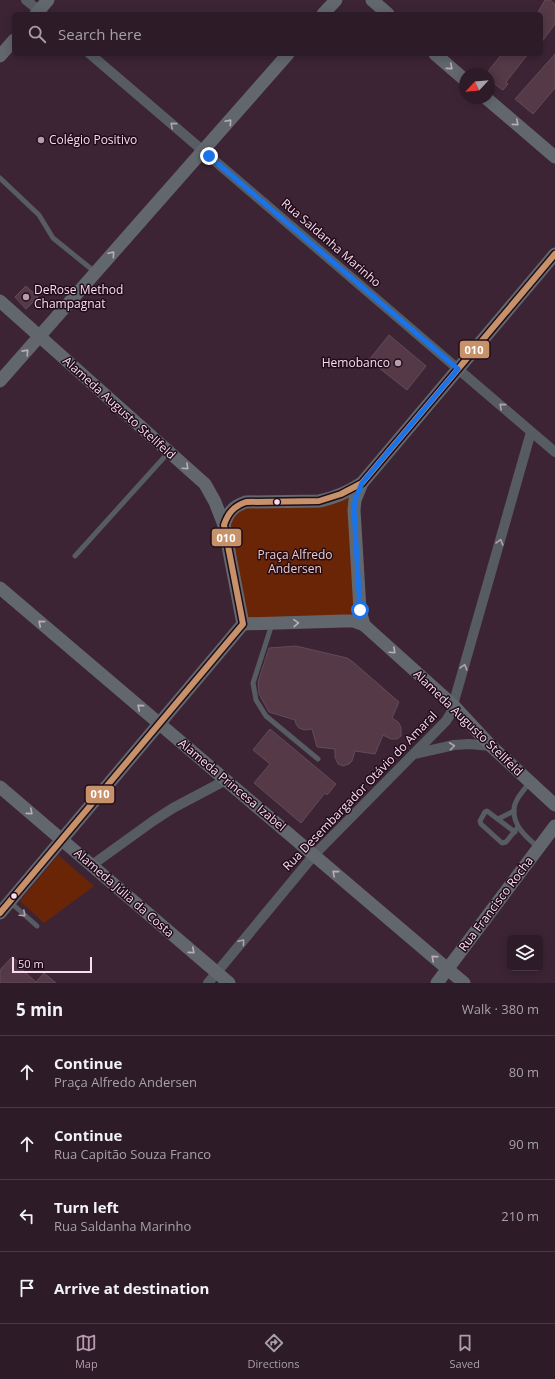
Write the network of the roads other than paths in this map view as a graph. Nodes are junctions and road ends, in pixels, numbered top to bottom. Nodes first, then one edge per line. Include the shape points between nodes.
1 (26, 0) edge
2 (48, 0) edge
3 (336, 0) edge
4 (372, 0) edge
5 (38, 12) edge
6 (40, 12) edge
7 (325, 12) edge
8 (386, 12) edge
9 (12, 42) edge
10 (0, 56) edge
11 (92, 56) edge
12 (286, 56) edge
13 (437, 56) edge
14 (459, 75) edge
15 (493, 104) edge
16 (203, 151) junction
17 (555, 157) edge
18 (0, 178) edge
19 (555, 254) edge
20 (96, 272) junction
21 (0, 301) edge
22 (39, 336) junction
23 (458, 369) junction
24 (0, 381) edge
25 (531, 432) junction
26 (170, 452) junction
27 (555, 452) edge
28 (362, 483) junction
29 (224, 525) junction
30 (75, 556) dead end
31 (0, 588) edge
32 (272, 623) junction
33 (243, 624) junction
34 (364, 625) junction
35 (453, 705) junction
36 (159, 724) junction
37 (491, 746) junction
38 (414, 754) junction
39 (318, 759) dead end
40 (226, 780) junction
41 (530, 782) junction
42 (0, 787) edge
43 (555, 805) edge
44 (514, 811) junction
45 (498, 819) junction
46 (555, 826) edge
47 (517, 830) junction
48 (62, 839) junction
49 (539, 848) junction
50 (314, 855) junction
51 (92, 865) junction
52 (9, 902) junction
53 (0, 912) edge
54 (37, 926) dead end
55 (448, 969) junction
56 (217, 972) junction
57 (208, 983) edge
58 (229, 983) edge
59 (437, 983) edge
60 (464, 983) edge

1 - 5 street
2 - 6 street
3 - 7 street
4 - 8 street
9 - 10 street
16 -> 11 street, Rua Saldanha Marinho
16 -> 12 street
13 -> 14 street
15 -> 17 street
20 -> 16 street
16 - 23 street, Rua Saldanha Marinho
18 - 20 lane via 39,215 53,238
19 - 23 street
20 - 22 street
21 - 22 street, Alameda Augusto Stellfeld
24 -> 22 street
22 - 26 street, Alameda Augusto Stellfeld
25 -> 23 street, Rua Saldanha Marinho
23 - 28 street
25 - 27 street, Rua Saldanha Marinho
35 -> 25 street, Rua Desembargador Otávio do Amaral
26 -> 29 street, Alameda Augusto Stellfeld via 205,484
26 - 30 lane
28 - 29 street via 338,496 319,501 239,504 228,514
28 - 34 street via 354,510 360,610
29 - 33 street
36 -> 31 street, Alameda Princesa Izabel
32 - 33 street
32 -> 34 street via 344,621
32 - 39 lane via 253,683 256,700 266,716
33 - 36 street
34 -> 35 street, Alameda Augusto Stellfeld
35 - 37 street, Alameda Augusto Stellfeld
35 - 38 street, Rua Desembargador Otávio do Amaral via 446,721
36 - 40 street, Alameda Princesa Izabel
36 - 48 street
38 -> 37 street via 454,745
37 - 41 street, Alameda Augusto Stellfeld
38 - 50 street, Rua Desembargador Otávio do Amaral
40 - 50 street, Alameda Princesa Izabel
40 - 51 street via 167,812
41 - 43 street, Alameda Augusto Stellfeld
41 - 44 lane
42 -> 48 street, Alameda Júlia da Costa
44 - 45 lane
44 - 47 lane
45 - 47 lane
45 - 47 lane via 487,811 480,821 502,843
46 - 49 street, Rua Francisco Rocha
47 - 49 lane
48 - 51 street, Alameda Júlia da Costa
48 - 52 street
49 - 55 street, Rua Francisco Rocha
55 -> 50 street, Alameda Princesa Izabel
56 -> 50 street, Rua Desembargador Otávio do Amaral
51 -> 56 street, Alameda Júlia da Costa
52 - 53 street
52 -> 54 lane
55 - 59 street, Rua Francisco Rocha
55 - 60 street, Alameda Princesa Izabel
56 - 57 street, Rua Desembargador Otávio do Amaral
56 - 58 street, Alameda Júlia da Costa

